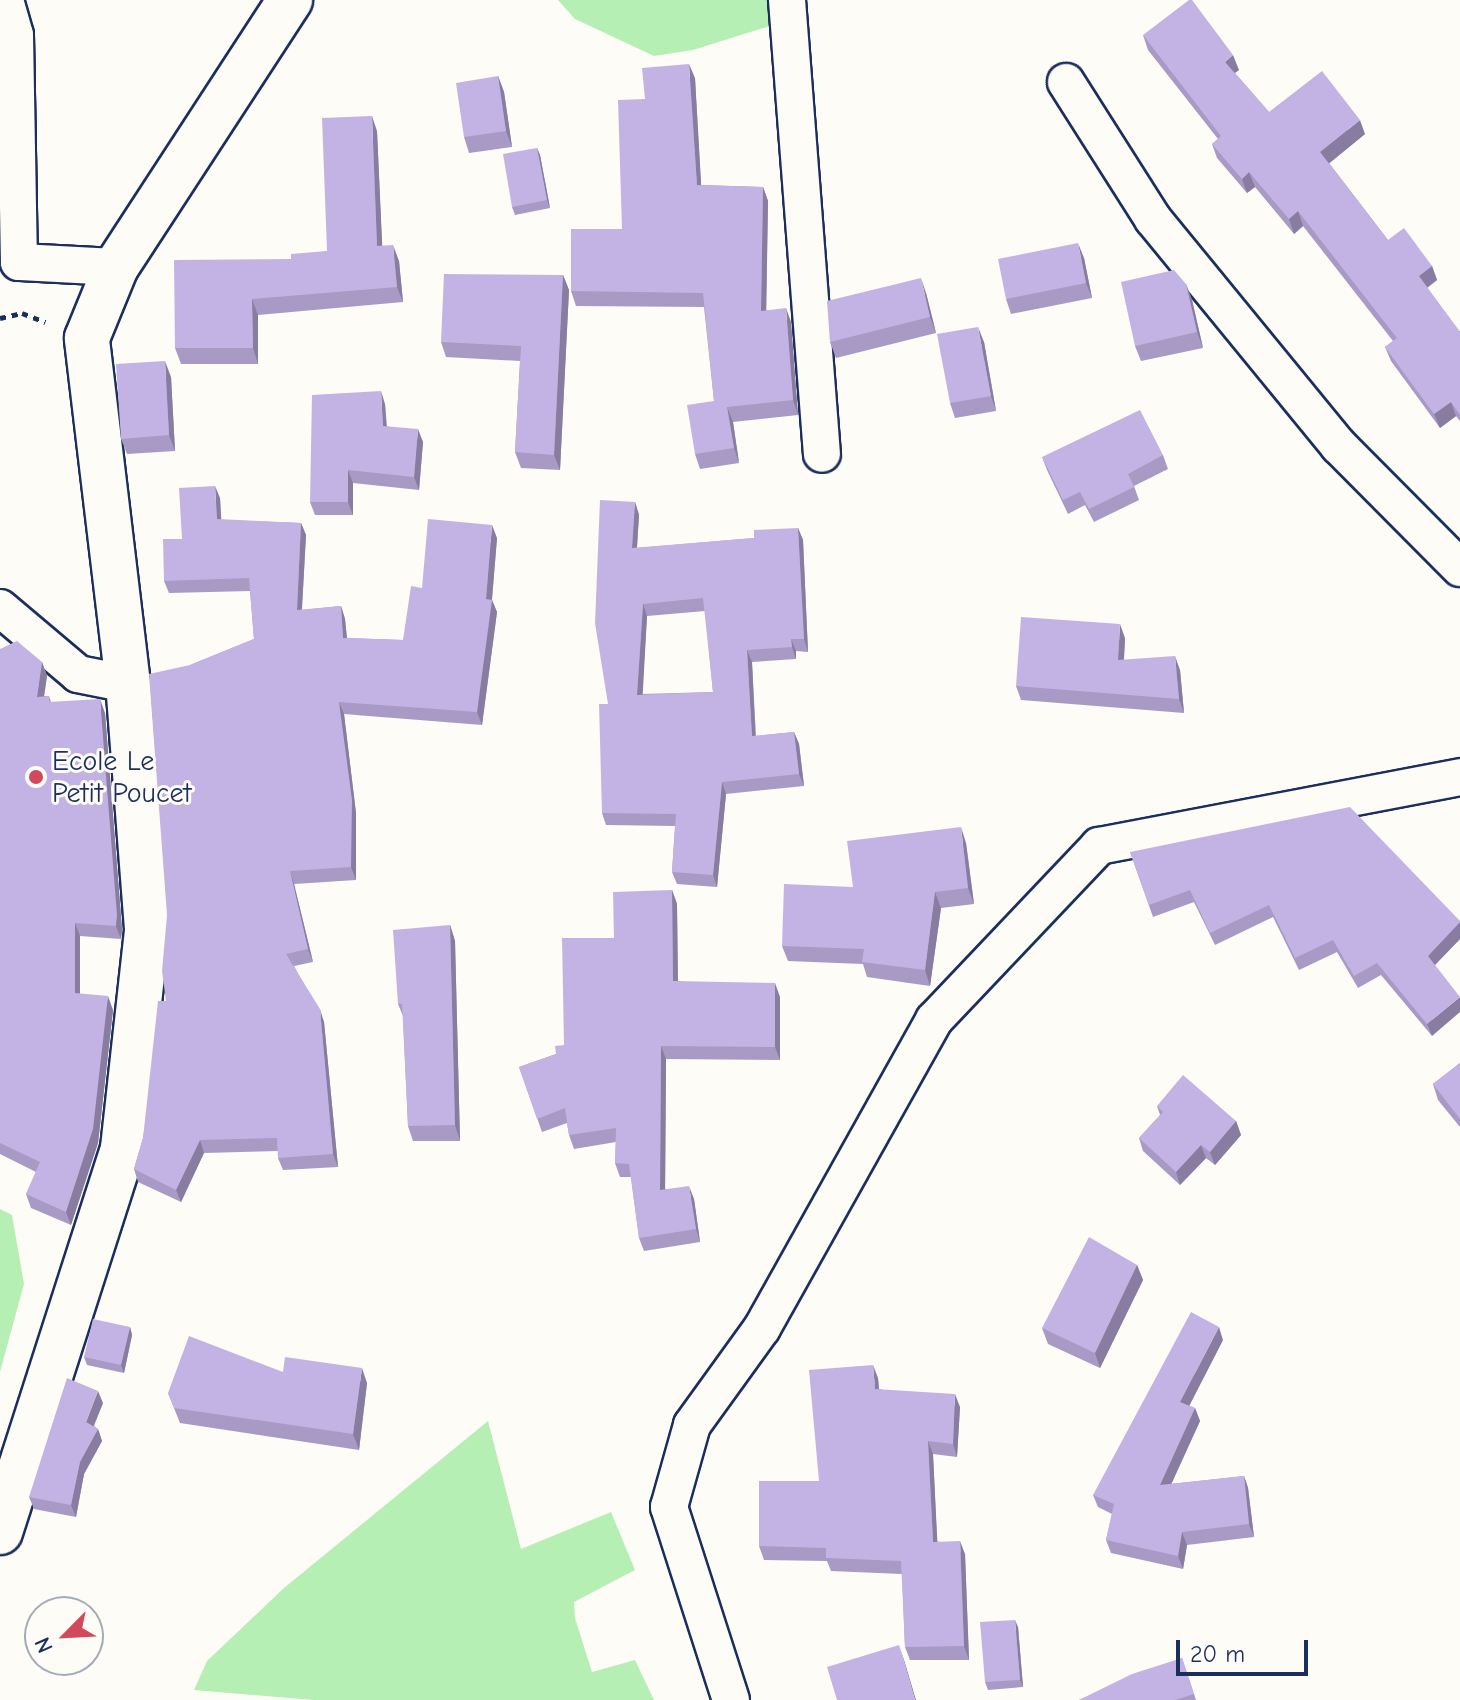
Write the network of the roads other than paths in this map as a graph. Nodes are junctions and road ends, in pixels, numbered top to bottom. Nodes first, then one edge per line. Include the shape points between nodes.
1 (5, 0) edge
2 (290, 0) edge
3 (787, 0) edge
4 (1066, 82) dead end
5 (116, 267) junction
6 (822, 454) dead end
7 (1460, 568) edge
8 (0, 608) edge
9 (128, 684) junction
10 (1460, 777) edge
11 (0, 1532) edge
12 (731, 1700) edge

1 - 5 street via 15,35 19,262
2 - 5 street
3 - 6 street
4 - 7 street via 1153,219 1339,446
5 - 9 street via 87,338
8 - 9 street via 78,674
9 - 11 street via 147,929 123,1148
10 - 12 street via 1099,846 934,1020 762,1328 692,1425 669,1507

